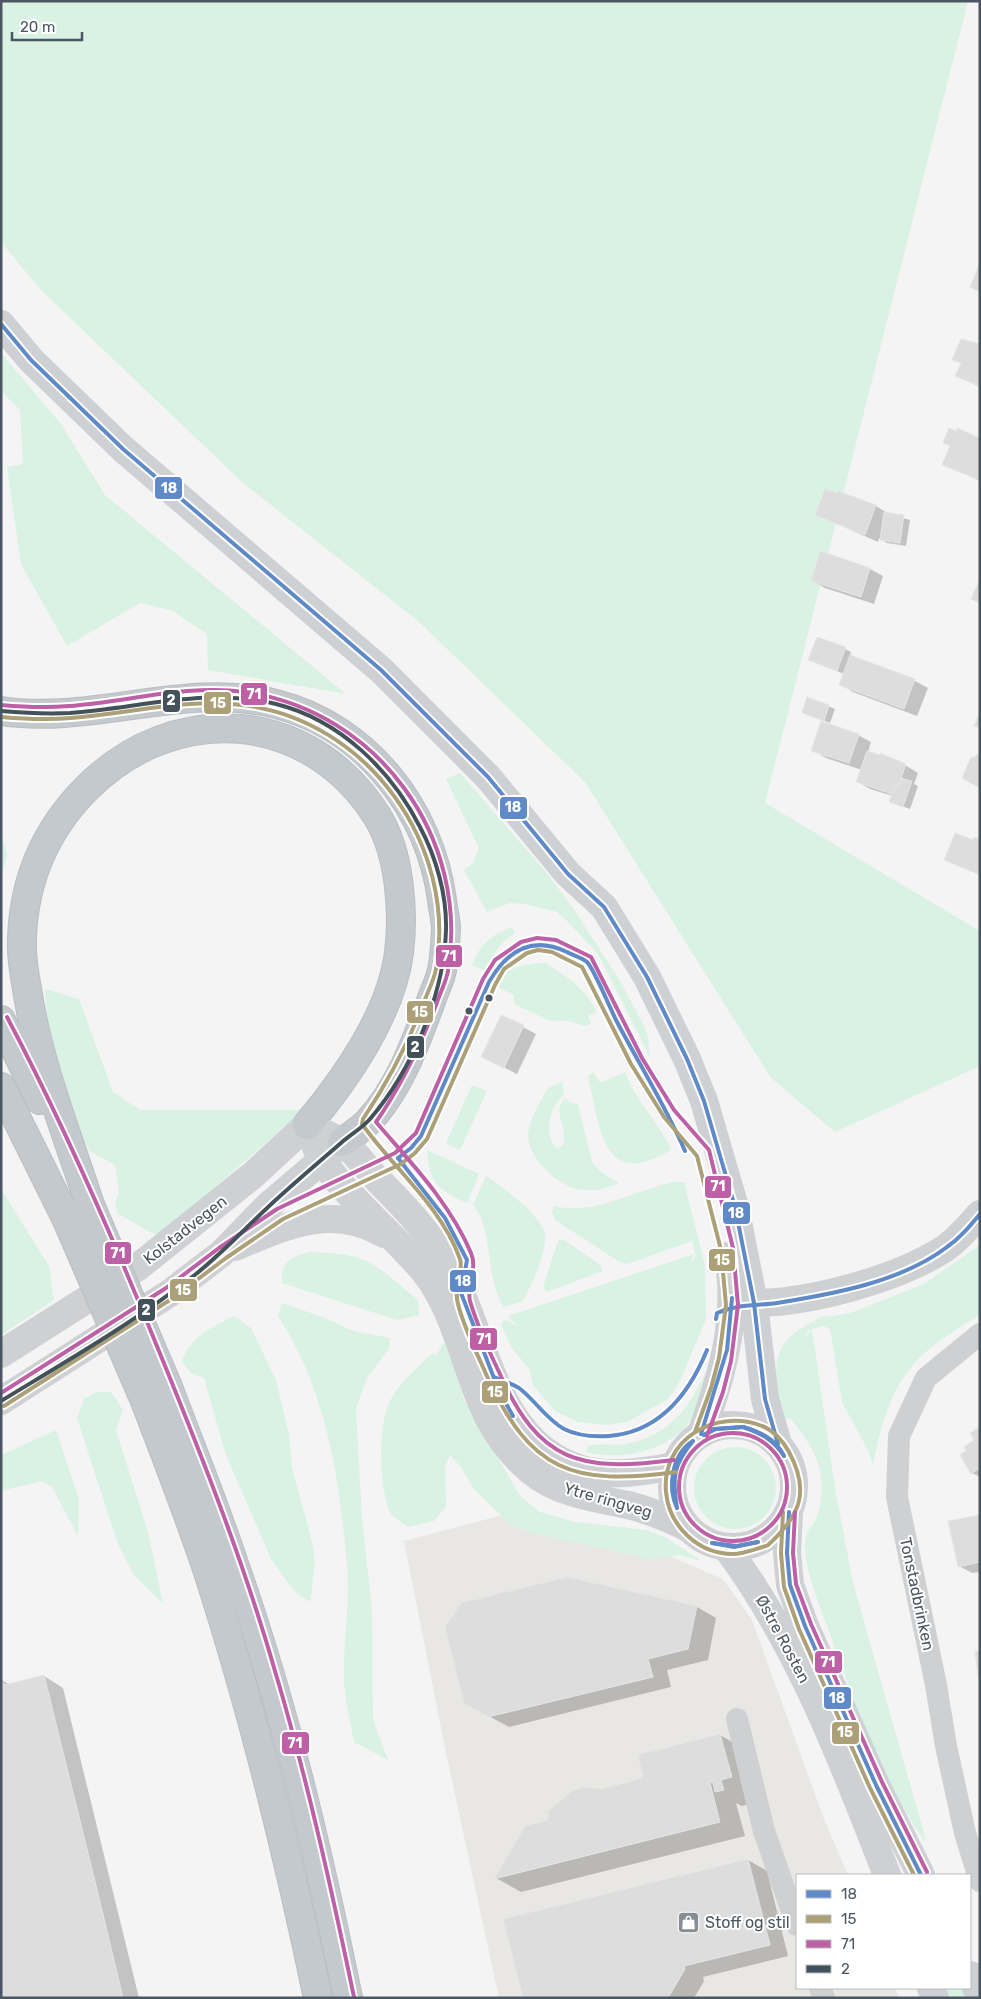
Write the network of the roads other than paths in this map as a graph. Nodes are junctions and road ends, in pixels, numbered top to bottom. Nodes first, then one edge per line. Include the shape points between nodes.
1 (1, 324) edge
2 (1, 711) edge
3 (1, 1020) edge
4 (1, 1086) edge
5 (1, 1121) edge
6 (307, 1125) junction
7 (342, 1142) junction
8 (36, 1155) junction
9 (322, 1160) junction
10 (90, 1205) junction
11 (980, 1214) edge
12 (395, 1241) junction
13 (222, 1253) junction
14 (743, 1304) junction
15 (980, 1334) edge
16 (1, 1354) edge
17 (156, 1394) junction
18 (1, 1401) edge
19 (701, 1434) junction
20 (778, 1444) junction
21 (675, 1466) junction
22 (789, 1512) junction
23 (688, 1528) junction
24 (726, 1547) junction
25 (737, 1719) dead end
26 (887, 1874) edge
27 (920, 1874) edge
28 (980, 1881) edge
29 (796, 1922) edge
30 (971, 1977) edge
31 (980, 1996) edge
32 (318, 1998) edge
33 (348, 1998) edge

1 - 14 main road via 31,360 123,450 381,670 488,777 568,874 588,917 631,984 677,1082 703,1153 730,1269
2 - 7 highway via 58,713 202,696 277,704 315,719 345,737 371,757 396,785 416,815 430,846 440,881 446,928 442,970 420,1033 400,1074 368,1122
3 - 10 highway
4 - 8 highway
5 - 8 highway
6 - 7 main road, Ytre ringveg
6 - 9 main road, Ytre ringveg
6 - 10 highway via 330,1098 370,1034 390,987 399,955 402,912 399,887 391,850 379,818 355,787 331,764 303,748 271,736 238,728 207,728 155,741 119,759 58,819 30,882 24,913 21,942 30,1014
6 - 16 main road, Kolstadvegen via 253,1175 138,1267
7 - 9 main road
7 - 21 main road, Ytre ringveg via 441,1252 500,1391 528,1435 551,1456 582,1469 637,1472
8 - 17 highway, bridge
9 - 12 main road, Ytre ringveg
9 - 13 main road via 268,1206
10 - 17 highway, bridge
11 - 14 street via 946,1248 899,1273 811,1296 773,1303
12 - 13 main road, Ytre ringveg via 375,1229 349,1220 327,1218 286,1226
12 - 23 main road, Ytre ringveg via 419,1264 434,1285 446,1307 481,1403 492,1426 514,1455 534,1473 562,1489 661,1515
13 - 18 main road via 170,1293
14 - 19 main road
14 - 20 main road
15 - 28 street, Tonstadbrinken via 926,1378 899,1436 897,1498 946,1746
17 - 32 highway via 276,1813
17 - 33 highway via 234,1564 261,1645 309,1816
19 - 20 main road via 720,1426 741,1425 761,1431
19 - 21 main road via 685,1448
20 - 22 main road via 789,1459 794,1476
21 - 23 main road via 673,1499
22 - 24 main road via 764,1540 746,1547
22 - 27 main road, Østre Rosten via 787,1553 790,1586 804,1626 872,1777
23 - 24 main road via 699,1537
24 - 26 main road, Østre Rosten via 761,1595 804,1678
25 - 29 street via 764,1830
30 - 31 main road

